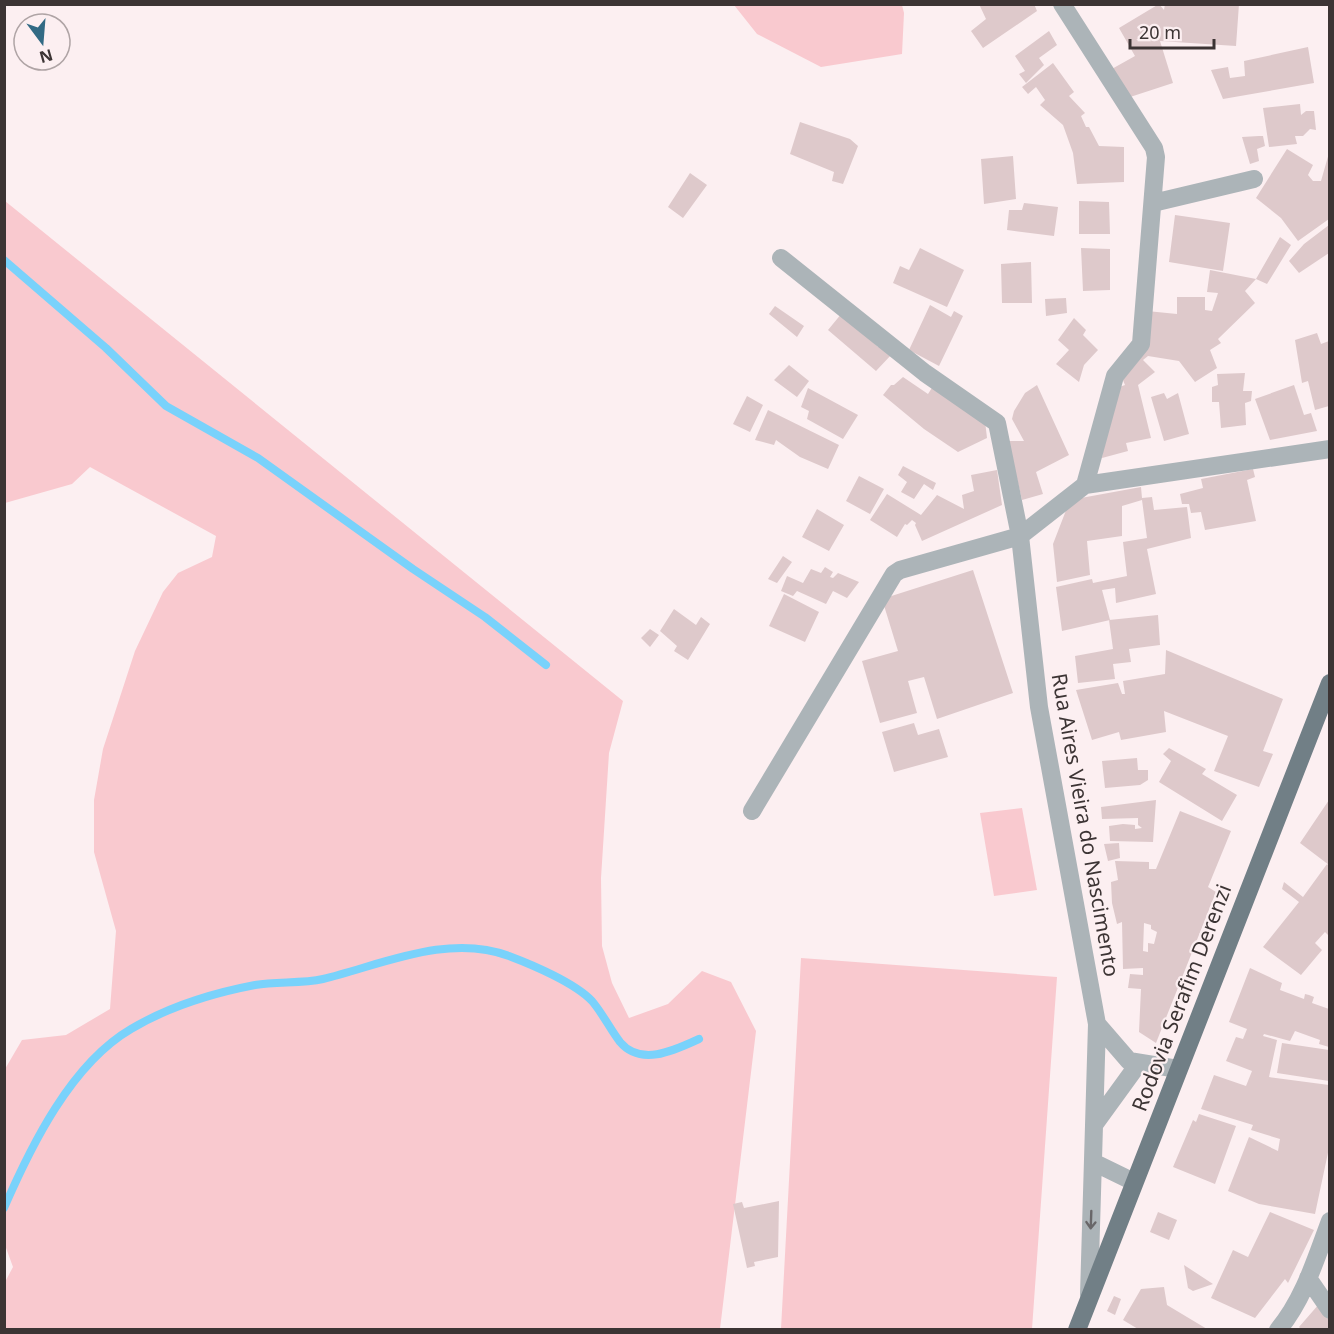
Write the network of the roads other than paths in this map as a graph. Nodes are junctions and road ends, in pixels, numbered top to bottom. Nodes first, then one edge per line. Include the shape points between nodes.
1 (1062, 4) edge
2 (1254, 179) dead end
3 (1153, 203) junction
4 (781, 258) dead end
5 (1329, 449) edge
6 (1085, 485) junction
7 (1020, 536) junction
8 (1329, 683) edge
9 (752, 811) dead end
10 (1097, 1024) junction
11 (1139, 1063) junction
12 (1178, 1069) junction
13 (1094, 1125) junction
14 (1093, 1162) junction
15 (1134, 1182) junction
16 (1329, 1221) edge
17 (1308, 1278) junction
18 (1089, 1295) junction
19 (1329, 1311) edge
20 (1077, 1329) edge
21 (1278, 1329) edge

1 - 3 street via 1154,148
2 - 3 street
3 - 6 street via 1141,344 1115,376
4 - 7 street, Rua Aires Vieira do Nascimento via 925,373 998,423
5 - 6 street
6 - 7 street
7 - 9 street via 894,574
7 - 10 street, Rua Aires Vieira do Nascimento via 1039,707
8 - 12 main road, Rodovia Serafim Derenzi
10 - 11 street via 1129,1061
10 - 13 street, Rua Aires Vieira do Nascimento
11 - 12 street
11 - 13 street
12 - 15 main road, Rodovia Serafim Derenzi
13 - 14 street, Rua Aires Vieira do Nascimento
14 - 15 street
14 -> 18 street, Rua Aires Vieira do Nascimento
15 - 18 main road, Rodovia Serafim Derenzi
16 - 17 street
17 - 19 street
17 - 21 street via 1290,1315
18 - 20 main road, Rodovia Serafim Derenzi

